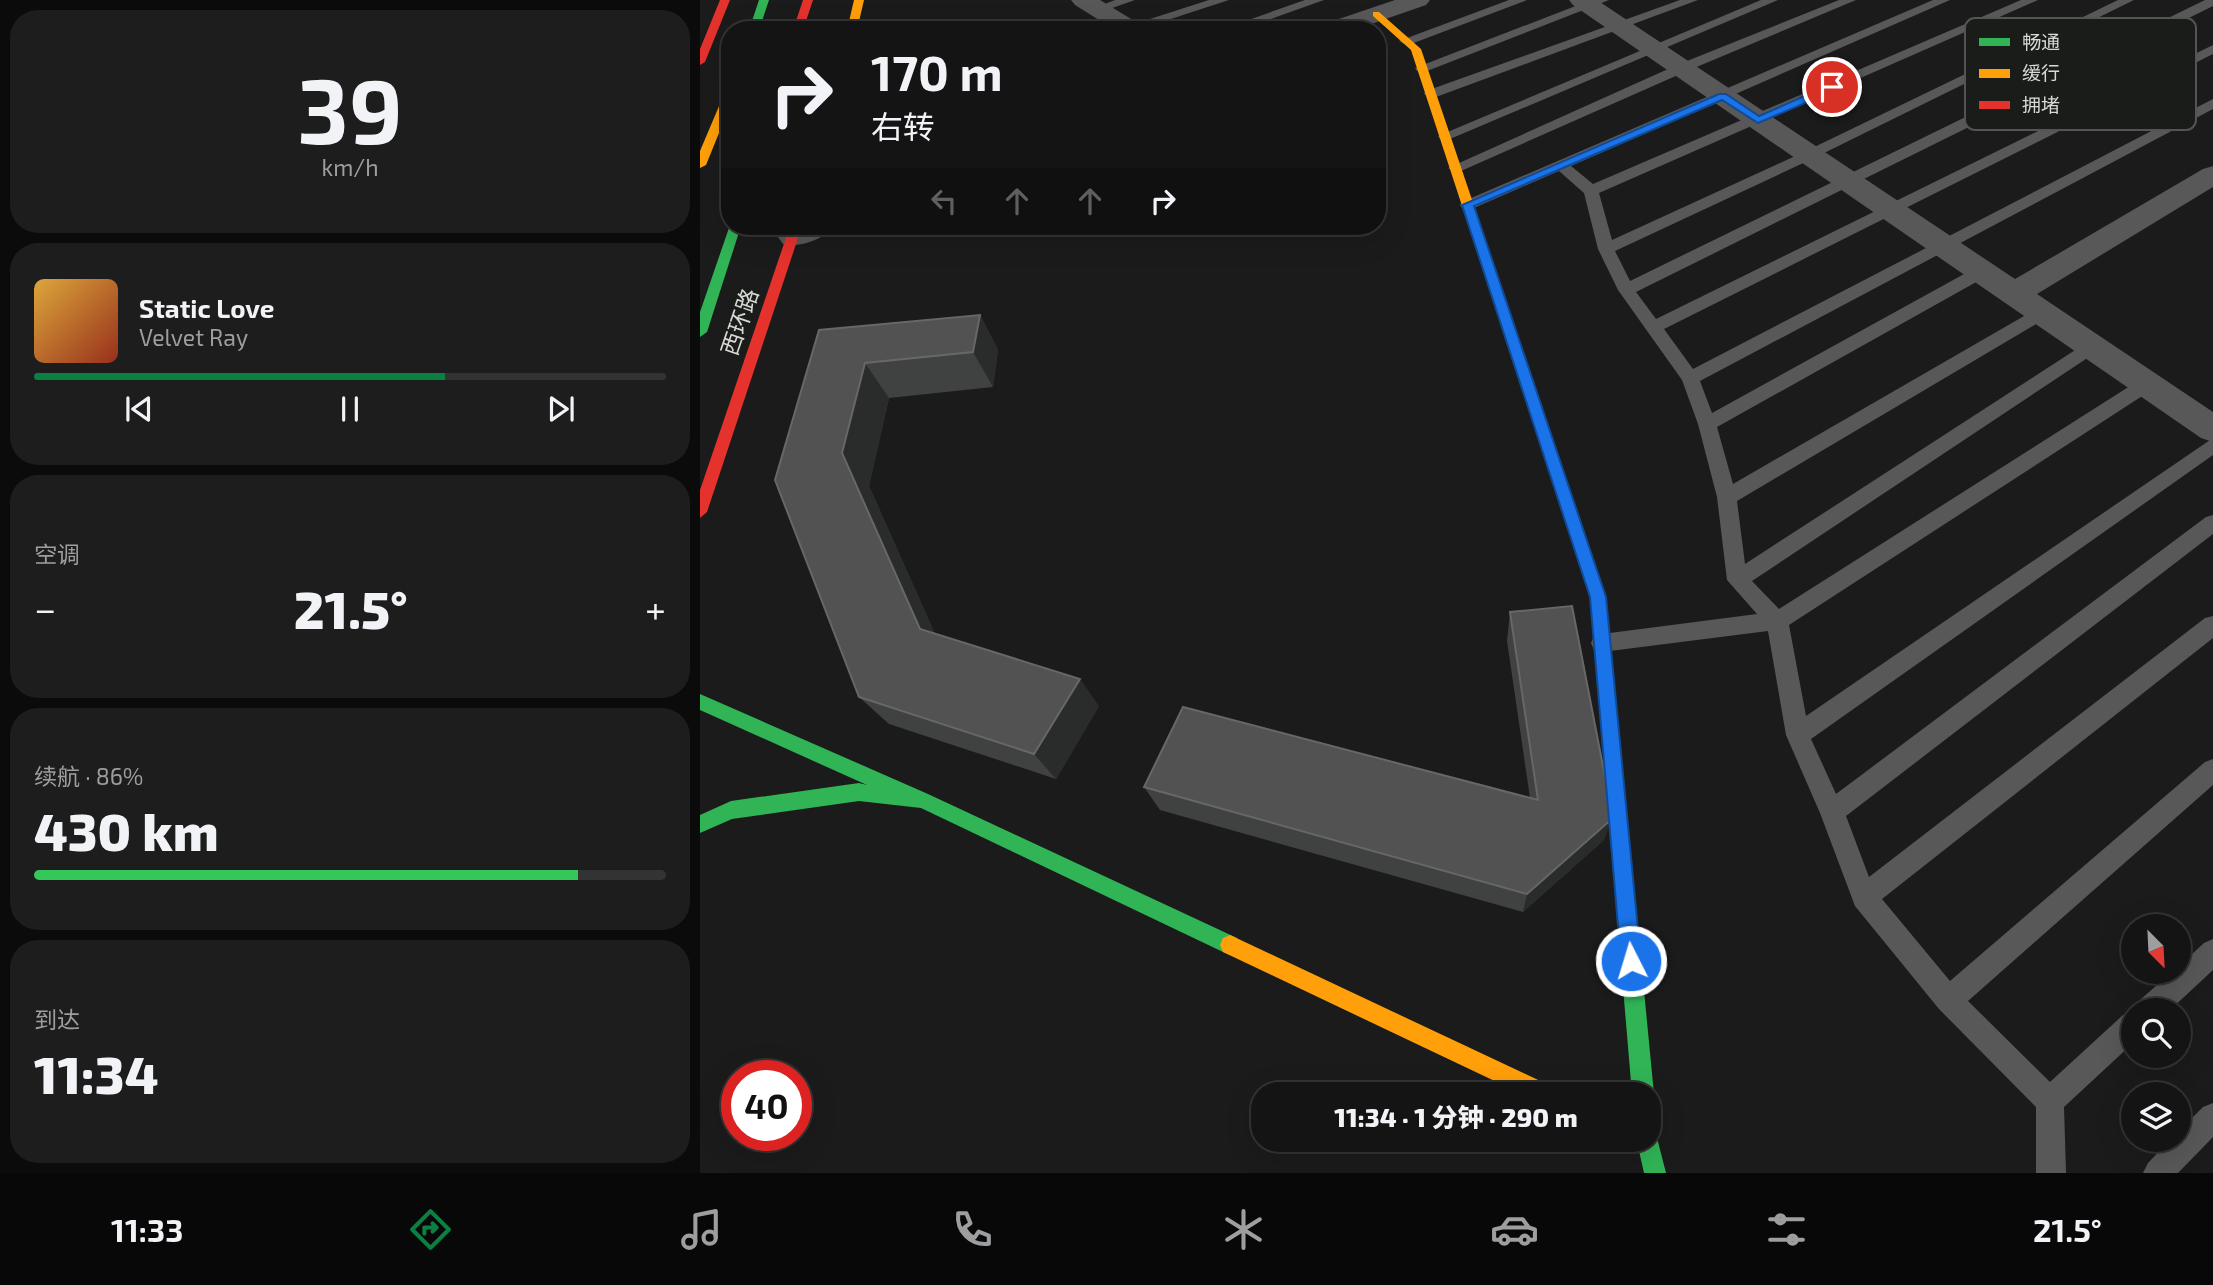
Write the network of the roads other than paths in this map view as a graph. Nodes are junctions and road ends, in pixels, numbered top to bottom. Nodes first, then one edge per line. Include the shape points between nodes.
1 (711, 0) edge
2 (764, 0) edge
3 (808, 0) edge
4 (859, 0) edge
5 (1129, 0) edge
6 (1223, 0) edge
7 (1318, 0) edge
8 (1418, 0) edge
9 (1521, 0) edge
10 (1692, 0) edge
11 (1772, 0) edge
12 (1850, 0) edge
13 (1944, 0) edge
14 (2032, 0) edge
15 (2128, 0) edge
16 (2213, 1) edge
17 (1591, 2) edge
18 (1090, 5) edge
19 (723, 7) edge
20 (1376, 14) junction
21 (1991, 18) edge
22 (2091, 18) edge
23 (2179, 18) edge
24 (757, 21) edge
25 (801, 21) edge
26 (854, 21) edge
27 (1117, 21) edge
28 (1156, 21) edge
29 (1254, 21) edge
30 (1356, 21) edge
31 (1384, 21) edge
32 (1386, 23) edge
33 (1621, 27) junction
34 (1965, 29) edge
35 (1406, 41) junction
36 (1652, 48) junction
37 (2213, 49) edge
38 (2196, 58) edge
39 (700, 62) edge
40 (1422, 68) junction
41 (1682, 68) junction
42 (1965, 79) edge
43 (1431, 94) junction
44 (1723, 96) junction
45 (2213, 103) edge
46 (2196, 112) edge
47 (721, 114) edge
48 (1758, 120) junction
49 (1965, 124) edge
50 (2052, 130) edge
51 (2162, 130) edge
52 (1445, 136) junction
53 (1809, 155) junction
54 (700, 165) edge
55 (1561, 165) junction
56 (1456, 168) junction
57 (2213, 174) edge
58 (1849, 182) junction
59 (1591, 191) junction
60 (1468, 205) junction
61 (1891, 211) junction
62 (732, 235) edge
63 (801, 235) edge
64 (1943, 246) junction
65 (1606, 249) junction
66 (1981, 272) junction
67 (1626, 290) junction
68 (2014, 294) junction
69 (2042, 313) junction
70 (1652, 328) junction
71 (700, 332) edge
72 (2092, 347) junction
73 (1690, 378) junction
74 (2147, 384) junction
75 (1707, 424) junction
76 (2213, 429) edge
77 (2213, 444) edge
78 (1727, 497) junction
79 (700, 512) edge
80 (2213, 523) edge
81 (1737, 580) junction
82 (1777, 621) junction
83 (2213, 625) edge
84 (1602, 643) junction
85 (700, 702) edge
86 (1798, 735) junction
87 (2213, 770) edge
88 (922, 800) junction
89 (1832, 811) junction
90 (700, 824) edge
91 (1864, 897) junction
92 (2213, 952) edge
93 (2163, 998) edge
94 (1948, 1000) junction
95 (2121, 1036) edge
96 (1521, 1082) edge
97 (1642, 1082) edge
98 (2050, 1101) junction
99 (2213, 1117) edge
100 (2051, 1173) edge
101 (2158, 1173) edge

1 - 19 street
2 - 24 street
3 - 25 street
4 - 26 street
5 - 18 lane
6 - 28 lane
7 - 29 lane
8 - 20 street
9 - 35 lane
10 - 33 lane
11 - 36 lane
12 - 41 lane
13 - 44 lane
14 - 21 lane
15 - 22 lane
16 - 23 lane
17 - 33 street
17 - 40 lane
18 - 27 street
19 - 39 street
20 - 30 street
20 - 31 street
32 - 35 street
33 - 36 street
33 - 43 lane
34 - 48 lane
35 - 40 street via 1416,49
36 - 41 street
36 - 52 lane
37 - 38 lane
40 - 43 street
41 - 44 street
41 - 56 lane
42 - 53 lane
43 - 52 street
44 - 48 street
44 - 55 lane
45 - 46 lane
47 - 54 street
48 - 53 street
48 - 59 lane
49 - 58 lane
50 - 61 lane
51 - 64 lane
52 - 56 street
53 - 58 street
53 - 65 lane
55 - 59 lane
55 - 60 lane
56 - 60 street
57 - 68 street
58 - 61 street
58 - 67 lane
59 - 65 lane
60 - 84 street via 1598,597
61 - 64 street
61 - 70 lane
62 - 71 street, 西环路
63 - 79 street, 西环路
64 - 66 street
64 - 73 lane
65 - 67 lane
66 - 68 street
66 - 75 lane
67 - 70 lane
68 - 69 street
69 - 72 street
69 - 78 lane
70 - 73 lane
72 - 74 street
72 - 81 lane
73 - 75 lane
74 - 76 street
74 - 82 lane
75 - 78 lane
77 - 86 lane
78 - 81 lane
80 - 89 lane
81 - 82 lane
82 - 84 lane
82 - 86 lane
83 - 91 lane
84 - 97 street
85 - 88 street
86 - 89 lane
87 - 94 lane
88 - 90 street via 859,792 731,810
88 - 96 street
89 - 91 lane
91 - 94 lane
92 - 93 lane
94 - 98 lane
95 - 98 lane
98 - 100 lane
99 - 101 lane

